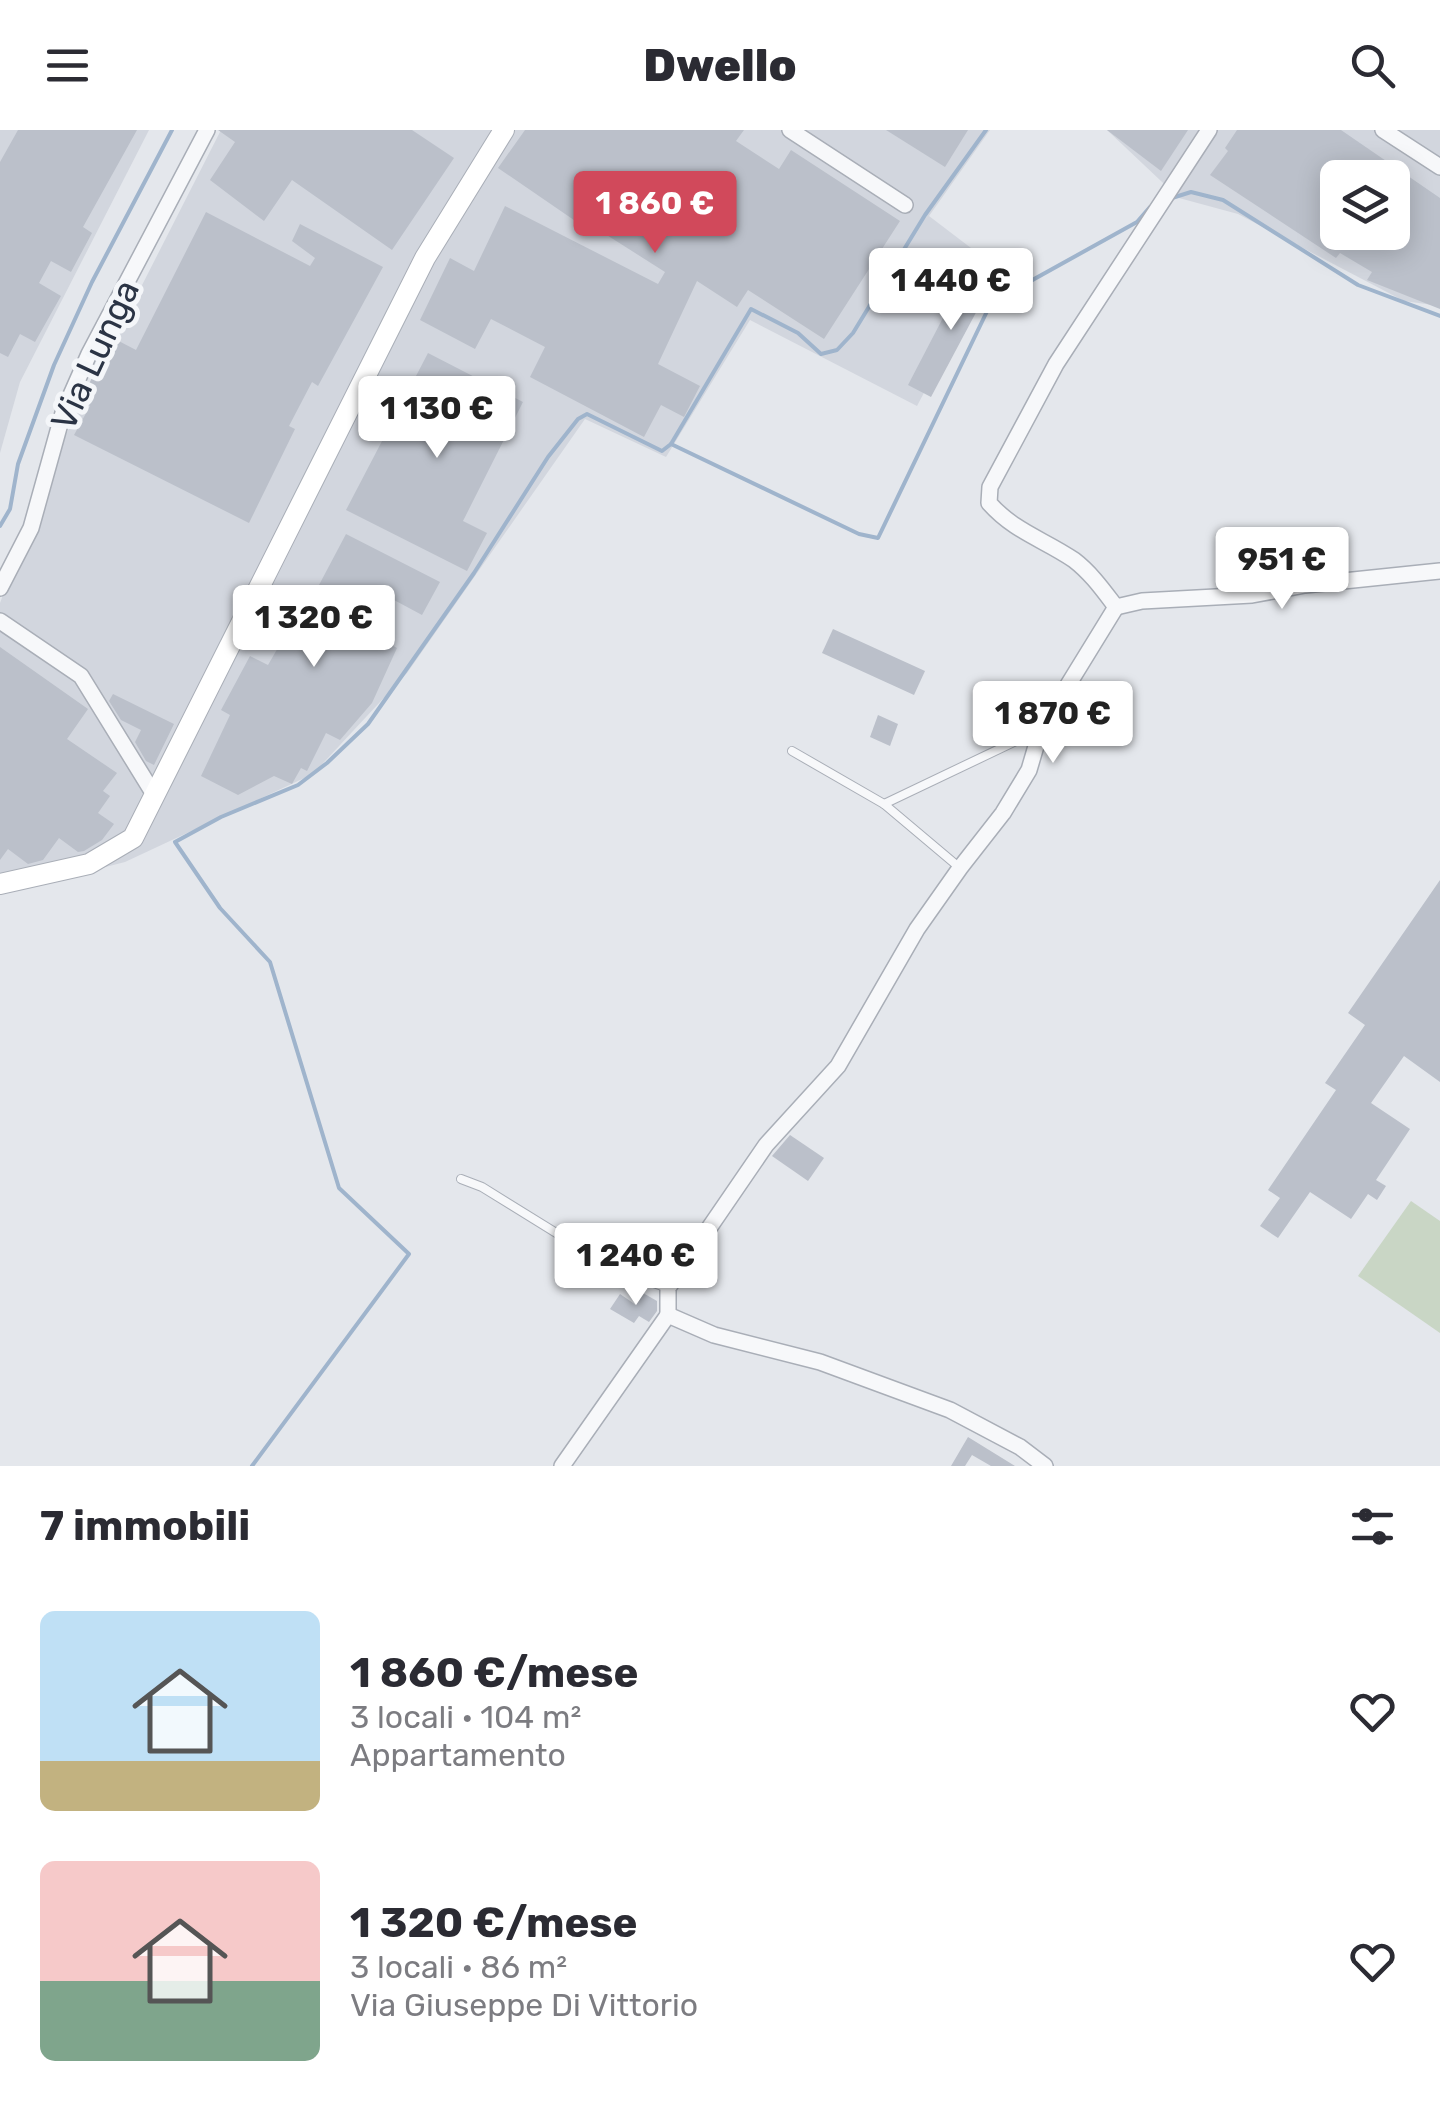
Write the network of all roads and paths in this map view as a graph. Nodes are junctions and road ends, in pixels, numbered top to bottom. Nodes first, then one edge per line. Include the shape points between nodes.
1 (207, 130) edge
2 (504, 130) edge
3 (790, 130) edge
4 (1210, 130) edge
5 (1383, 130) edge
6 (1440, 167) edge
7 (905, 205) dead end
8 (1440, 571) edge
9 (0, 588) edge
10 (1116, 607) junction
11 (0, 621) edge
12 (1041, 729) junction
13 (792, 751) dead end
14 (155, 796) junction
15 (884, 804) junction
16 (960, 868) junction
17 (0, 884) edge
18 (461, 1179) dead end
19 (668, 1288) junction
20 (668, 1315) junction
21 (562, 1466) edge
22 (1045, 1466) edge

1 - 9 street, Via Lunga via 82,368 62,413 31,528
2 - 14 street via 426,258
3 - 7 street
4 - 10 street via 1056,364 990,487 989,503 1006,522 1072,559
5 - 6 street
8 - 10 street
10 - 12 street
11 - 14 street via 81,676
12 - 15 lane
12 - 16 street via 1029,770
13 - 15 lane
14 - 17 street via 133,838 89,864
15 - 16 lane
16 - 19 street via 838,1066 766,1144
18 - 19 lane via 616,1270
19 - 20 street
20 - 21 street
20 - 22 street via 714,1336 820,1362 950,1410

